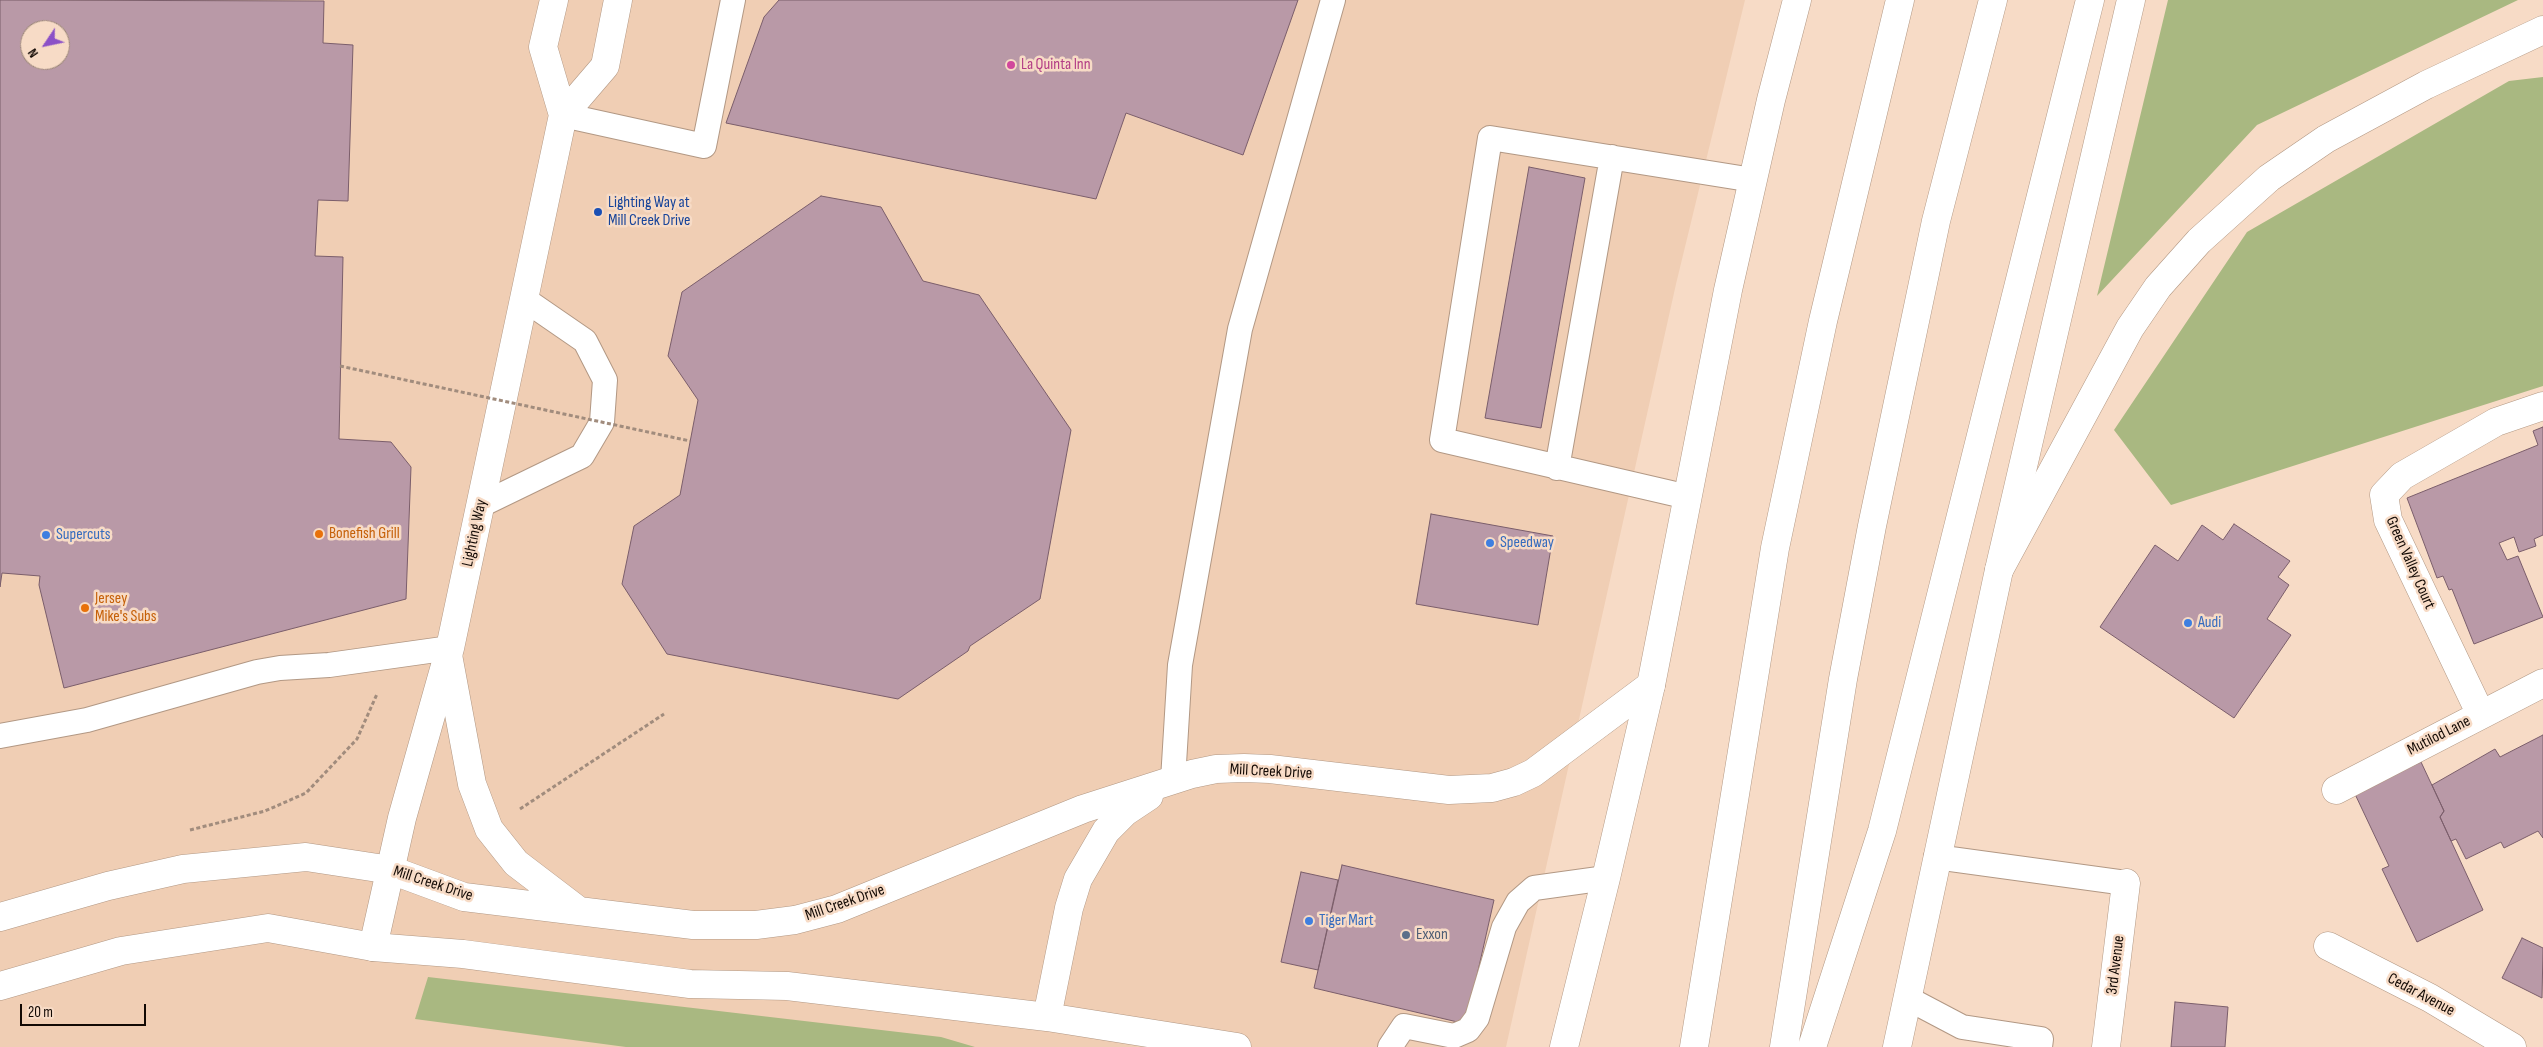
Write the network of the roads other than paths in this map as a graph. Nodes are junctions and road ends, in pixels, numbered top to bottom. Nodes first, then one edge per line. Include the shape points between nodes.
1 (554, 0) edge
2 (618, 0) edge
3 (733, 0) edge
4 (1333, 0) edge
5 (1797, 0) edge
6 (1900, 0) edge
7 (1993, 0) edge
8 (2090, 0) edge
9 (2131, 0) edge
10 (2538, 34) edge
11 (563, 115) junction
12 (1612, 157) junction
13 (1753, 180) junction
14 (524, 300) junction
15 (2543, 406) edge
16 (1557, 468) junction
17 (1688, 497) junction
18 (481, 505) junction
19 (1999, 570) junction
20 (449, 651) junction
21 (2543, 683) edge
22 (1651, 685) junction
23 (2480, 715) junction
24 (0, 736) edge
25 (1173, 780) junction
26 (2336, 790) dead end
27 (1936, 858) junction
28 (391, 870) junction
29 (1606, 878) junction
30 (2126, 883) joint
31 (580, 912) junction
32 (0, 917) edge
33 (2328, 946) dead end
34 (373, 947) junction
35 (0, 986) edge
36 (1907, 998) junction
37 (1047, 1017) junction
38 (1961, 1037) edge
39 (1236, 1047) edge
40 (1390, 1047) edge
41 (1564, 1047) edge
42 (1694, 1047) edge
43 (1784, 1047) edge
44 (1812, 1047) edge
45 (1897, 1047) edge
46 (2040, 1047) edge
47 (2106, 1047) edge
48 (2512, 1047) edge

1 - 11 main road, Lighting Way via 543,47
2 - 11 main road, Lighting Way via 605,66
3 - 11 lane via 704,146
4 - 25 lane via 1240,328 1180,665
5 - 13 main road
6 - 42 main road via 1823,321 1775,548
7 - 43 main road via 1936,220 1874,516 1843,679
8 - 44 main road via 1882,831
9 - 19 main road
10 - 19 main road via 2403,97 2326,139 2269,178 2199,241 2158,287 2130,328
11 - 14 main road, Lighting Way
12 - 13 lane
12 - 16 lane
12 - 16 lane via 1490,138 1442,440
13 - 17 main road
14 - 18 main road, Lighting Way
14 - 18 lane via 585,341 605,380 602,422 582,456
15 - 23 main road, Green Valley Court via 2496,422 2402,476 2384,495 2388,520
16 - 17 lane
17 - 22 main road
18 - 20 main road, Lighting Way
19 - 27 main road
20 - 24 lane via 257,672 87,720
20 - 28 main road, Lighting Way via 402,818
20 - 31 main road via 472,784 489,830 516,863
21 - 23 main road, Mutilod Lane
22 - 25 main road, Mill Creek Drive via 1533,773 1492,788 1443,789 1244,768 1216,769
22 - 29 main road
23 - 26 main road, Mutilod Lane
25 - 31 main road, Mill Creek Drive via 1083,809 837,909 795,920 756,925 693,925
25 - 37 main road via 1124,812 1106,831 1078,879
27 - 30 lane
27 - 36 main road
28 - 31 main road, Mill Creek Drive via 464,897
28 - 32 main road, Mill Creek Drive via 306,857 183,869 108,886
28 - 34 main road, Lighting Way
29 - 40 lane via 1534,888 1518,902 1504,927 1477,1018 1468,1030 1454,1036 1404,1026
29 - 41 main road
30 - 47 main road, 3rd Avenue
33 - 48 main road, Cedar Avenue via 2430,998
34 - 35 main road via 268,928 120,951
34 - 37 main road via 463,954 690,984 787,986
36 - 38 lane
36 - 45 main road
37 - 39 main road
38 - 46 lane via 2041,1039

